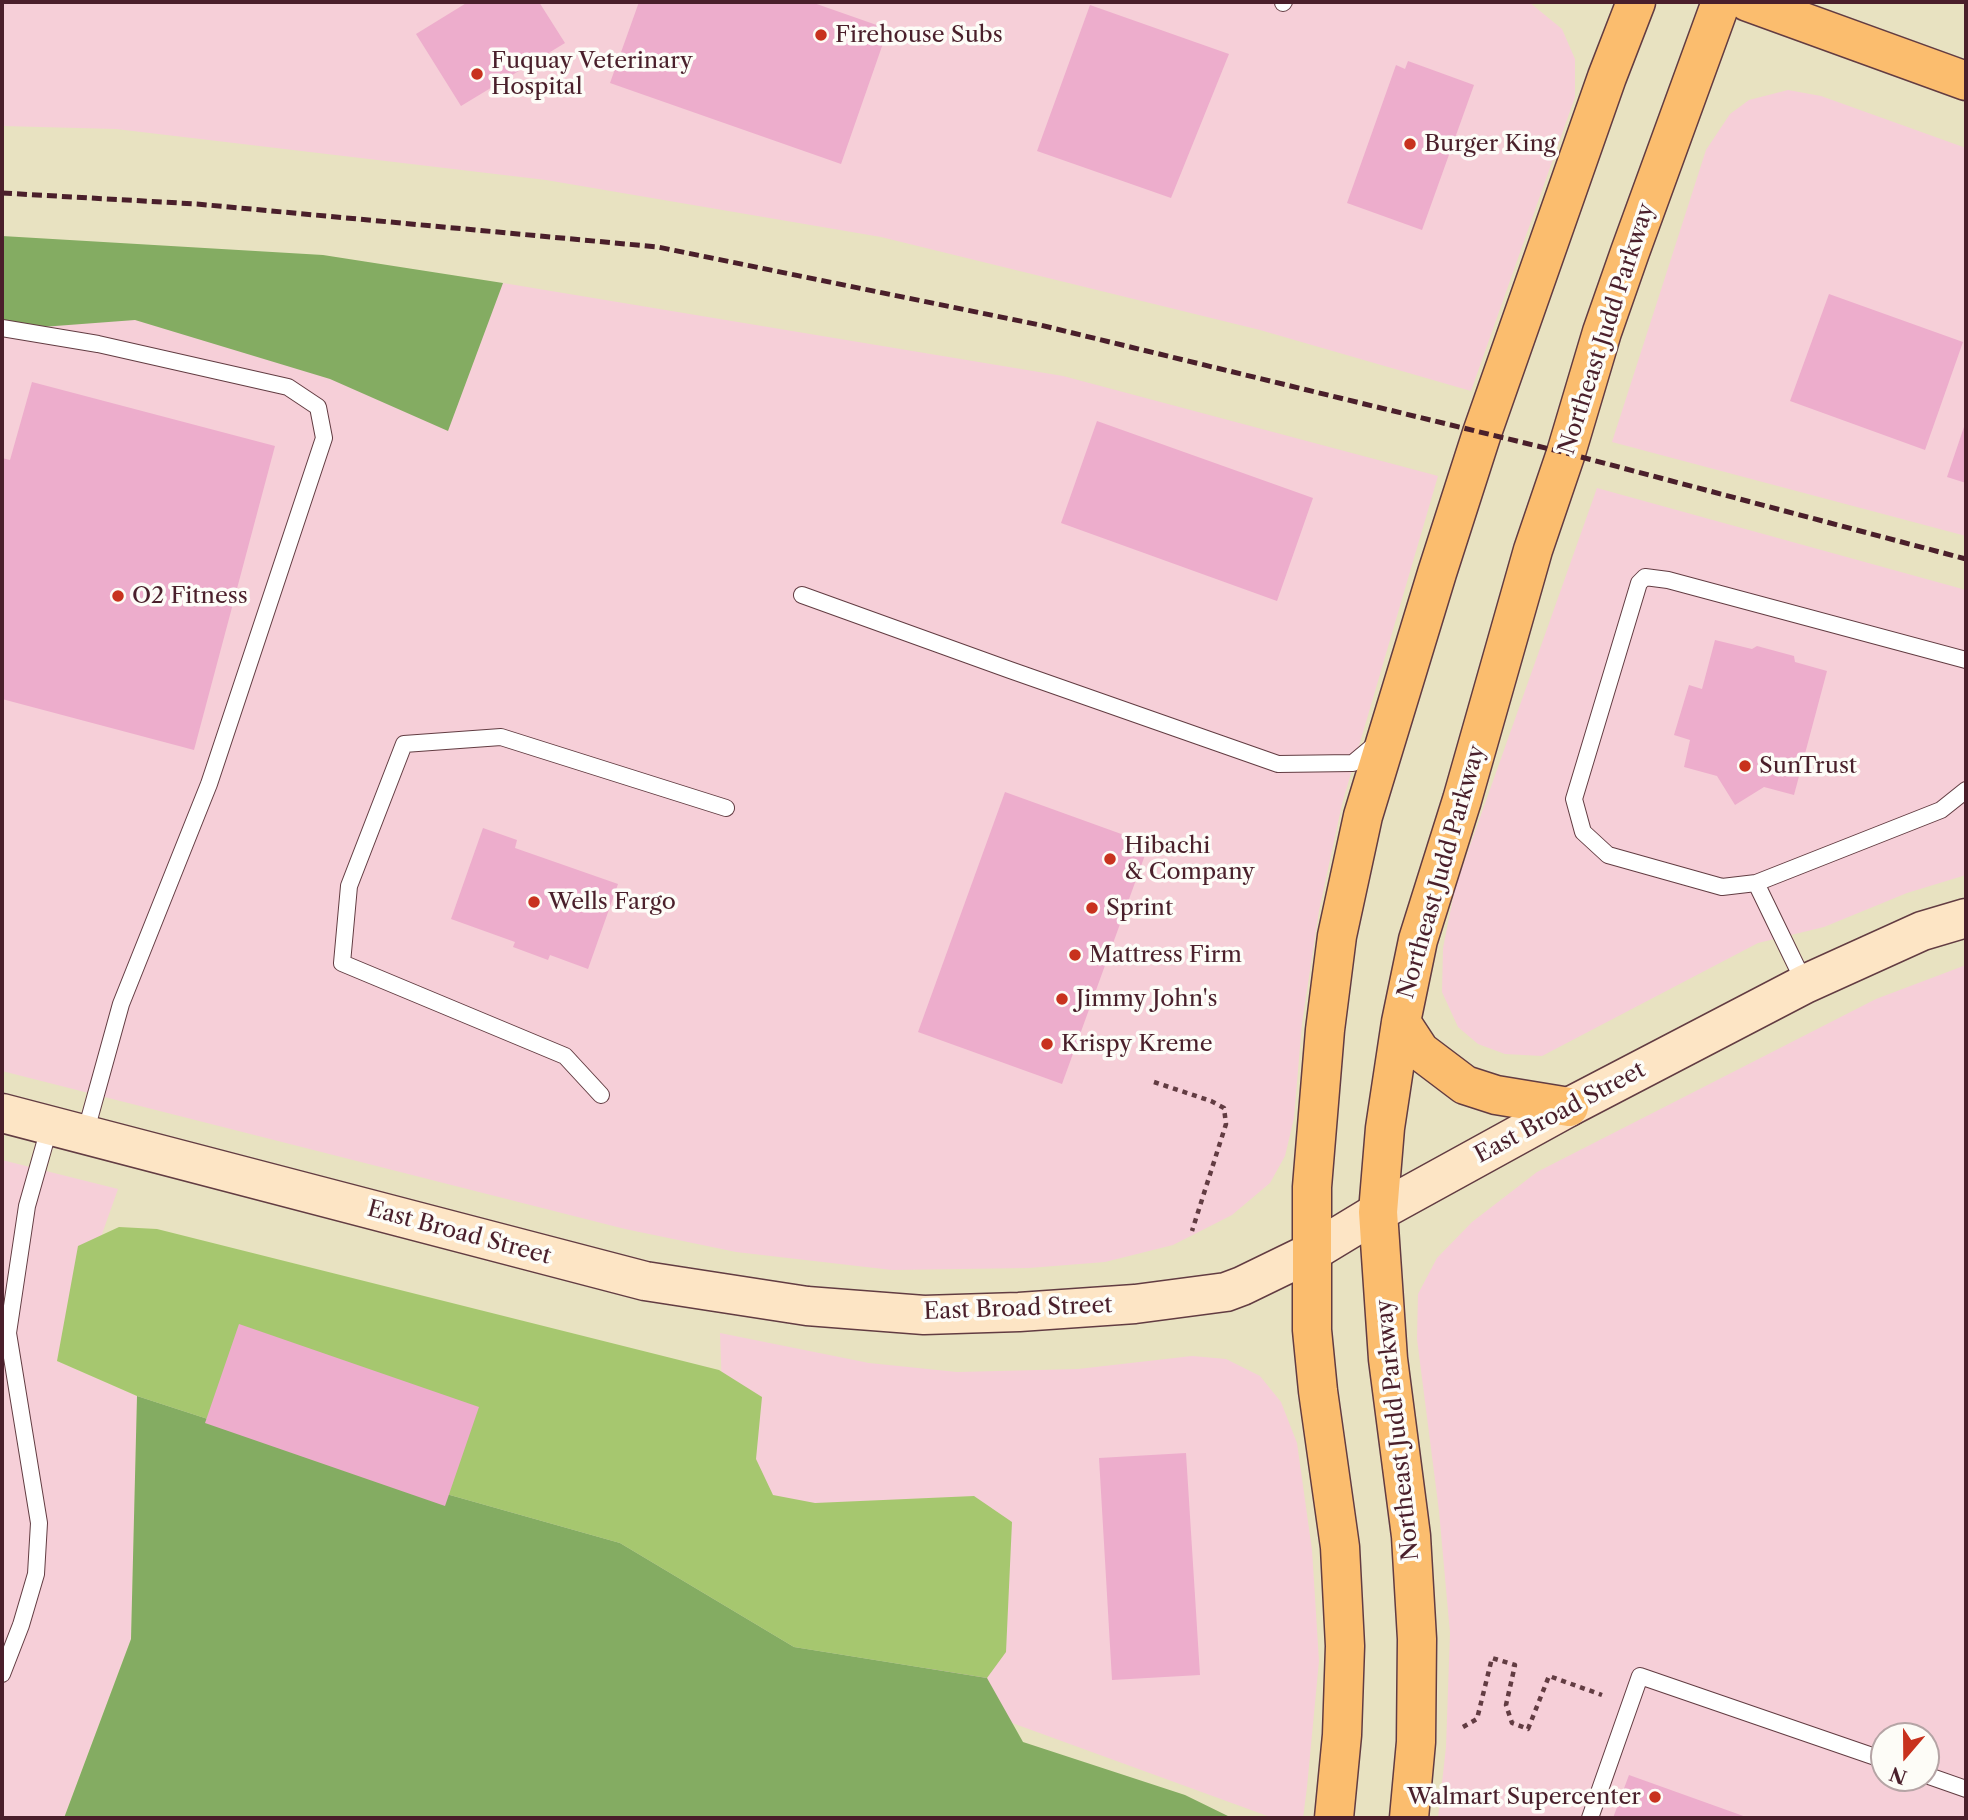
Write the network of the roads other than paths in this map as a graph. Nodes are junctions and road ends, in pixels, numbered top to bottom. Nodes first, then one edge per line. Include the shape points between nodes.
1 (1636, 2) edge
2 (1721, 2) edge
3 (1748, 2) edge
4 (1966, 81) edge
5 (2, 328) edge
6 (803, 595) dead end
7 (1966, 660) edge
8 (1387, 734) junction
9 (1966, 790) edge
10 (726, 808) dead end
11 (1756, 883) junction
12 (1966, 918) edge
13 (1805, 984) junction
14 (1401, 1022) junction
15 (601, 1095) dead end
16 (1569, 1107) junction
17 (2, 1113) edge
18 (67, 1130) junction
19 (1378, 1212) junction
20 (1312, 1252) junction
21 (5, 1333) edge
22 (2, 1674) edge
23 (1870, 1755) edge
24 (1940, 1780) edge
25 (1966, 1789) edge
26 (1335, 1818) edge
27 (1409, 1818) edge
28 (1590, 1818) edge

1 - 8 main road via 1482,433
2 - 14 main road, Northeast Judd Parkway via 1602,332 1533,550 1418,940
3 - 4 main road
5 - 18 lane via 98,344 288,387 318,407 324,438 209,784
6 - 8 lane via 1278,764 1353,763
7 - 11 lane via 1668,580 1645,577 1639,583 1574,799 1583,832 1608,855 1723,887
8 - 20 main road via 1363,816 1337,936 1312,1186
9 - 11 lane via 1941,810
10 - 15 lane via 501,737 404,744 349,886 342,963 565,1056
11 - 13 lane
12 - 13 main road, East Broad Street via 1922,931
13 - 16 main road, East Broad Street
14 - 16 main road via 1420,1051 1465,1085 1496,1096
14 - 19 main road, Northeast Judd Parkway
16 - 19 main road, East Broad Street
17 - 18 main road, East Broad Street
18 - 20 main road, East Broad Street via 645,1281 807,1306 924,1315 1135,1304 1226,1292
18 - 21 lane via 27,1206
19 - 20 main road, East Broad Street
19 - 27 main road, Northeast Judd Parkway via 1417,1639 1416,1742
20 - 26 main road via 1314,1356 1340,1547 1345,1646
21 - 22 lane via 39,1523 36,1574
23 - 28 lane via 1640,1676
24 - 25 lane

